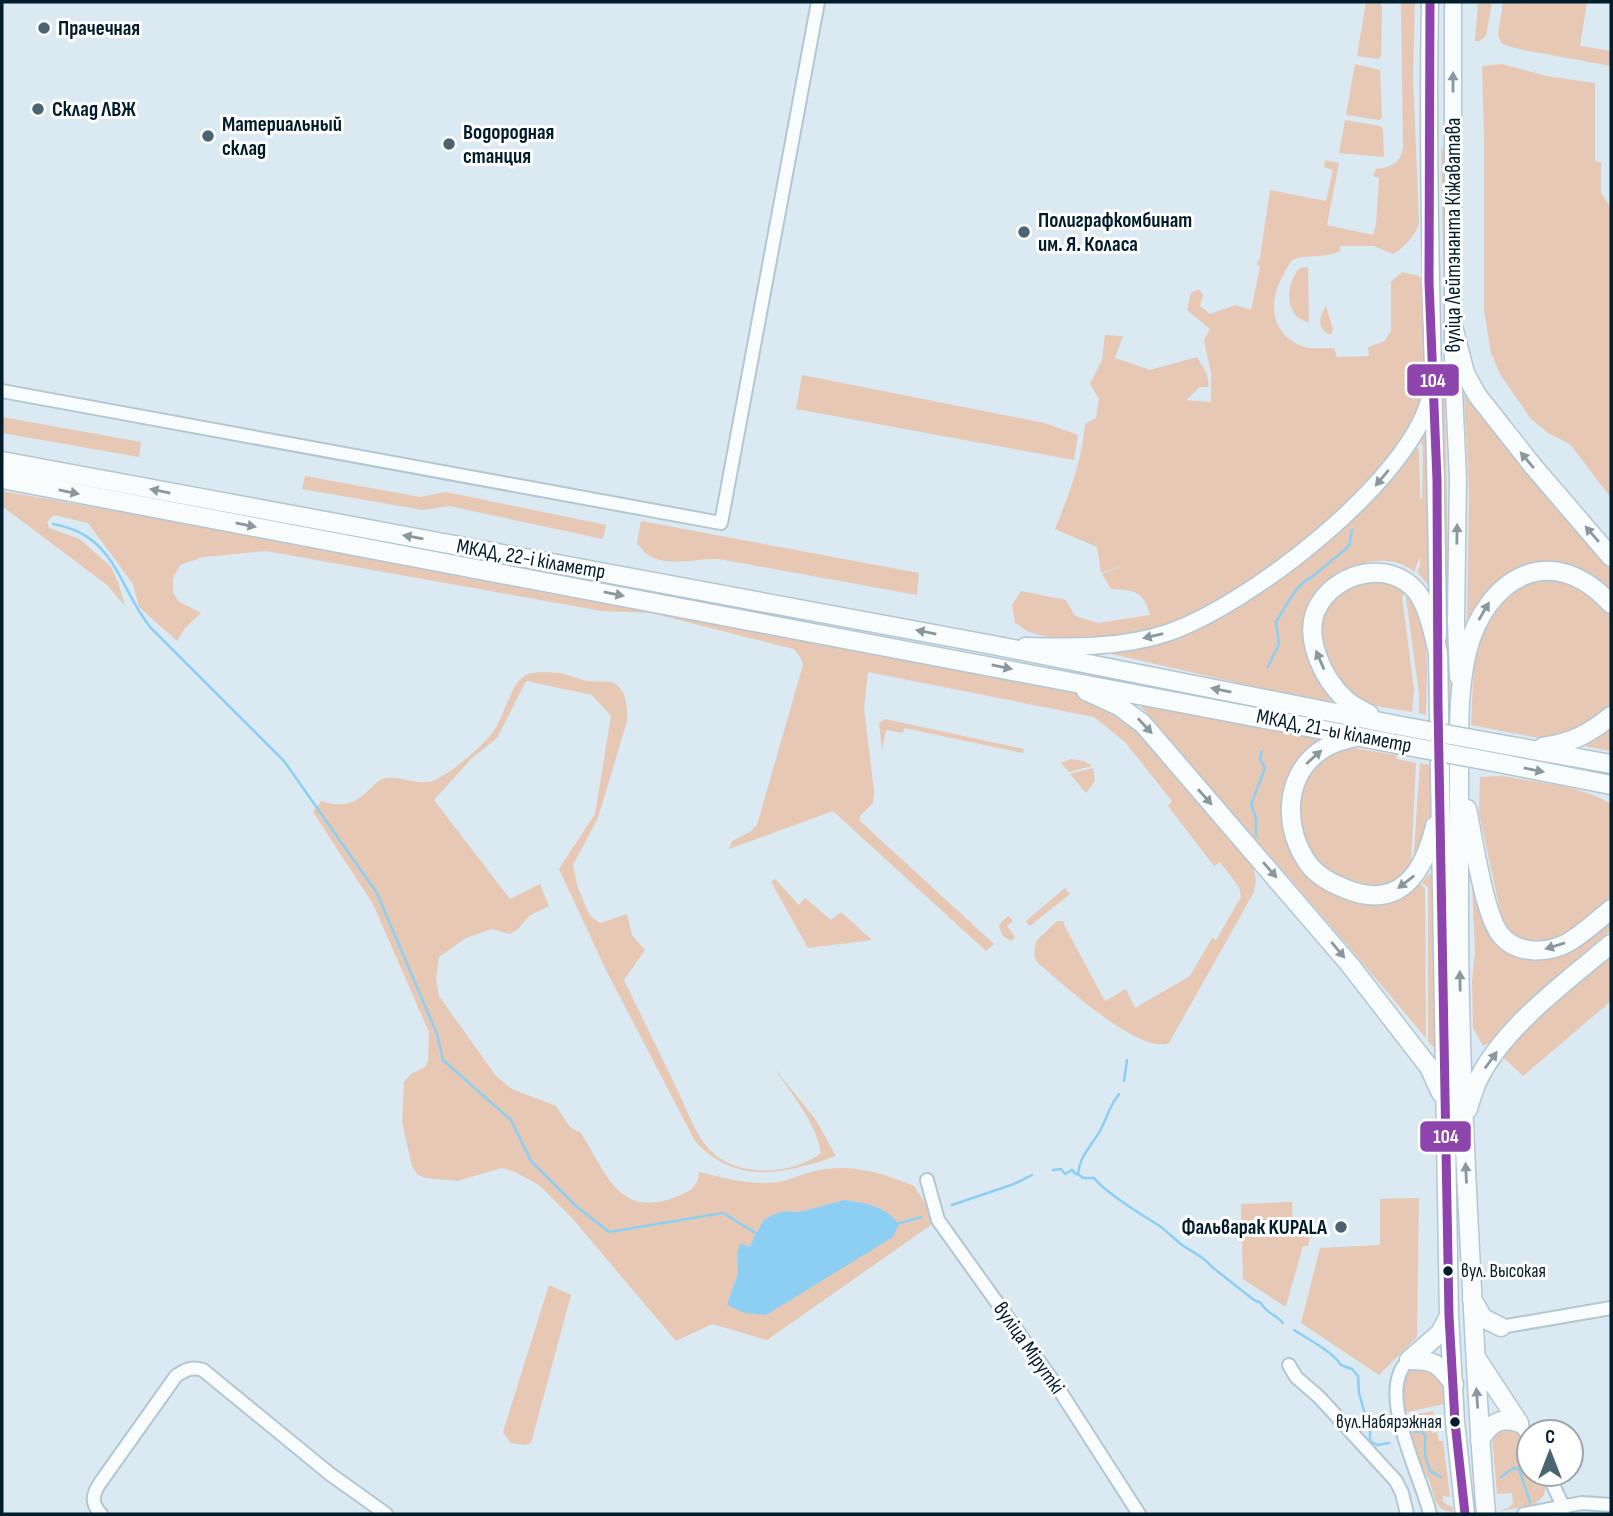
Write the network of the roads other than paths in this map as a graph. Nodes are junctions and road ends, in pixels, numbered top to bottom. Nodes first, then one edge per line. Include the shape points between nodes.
1 (818, 2) edge
2 (1430, 2) edge
3 (1453, 2) edge
4 (1453, 326) junction
5 (1431, 363) junction
6 (1453, 369) junction
7 (2, 391) edge
8 (1433, 391) junction
9 (1454, 394) junction
10 (2, 461) edge
11 (2, 479) edge
12 (1611, 557) edge
13 (1611, 604) edge
14 (993, 645) junction
15 (1438, 653) junction
16 (1060, 658) joint
17 (1048, 676) junction
18 (1459, 700) junction
19 (1611, 716) edge
20 (1390, 724) junction
21 (1360, 735) junction
22 (1528, 749) junction
23 (1611, 764) edge
24 (1459, 771) junction
25 (1569, 777) junction
26 (1611, 785) edge
27 (1611, 796) edge
28 (1441, 799) junction
29 (1611, 909) edge
30 (1611, 944) edge
31 (1445, 1103) junction
32 (1463, 1122) junction
33 (926, 1181) dead end
34 (1472, 1298) junction
35 (1611, 1308) edge
36 (1449, 1316) junction
37 (1502, 1326) junction
38 (1474, 1355) junction
39 (1409, 1360) junction
40 (1289, 1364) dead end
41 (1454, 1384) junction
42 (1516, 1418) edge
43 (1515, 1425) edge
44 (1480, 1440) junction
45 (1554, 1488) edge
46 (1611, 1505) edge
47 (1485, 1506) edge
48 (1464, 1507) edge
49 (1563, 1510) edge
50 (101, 1514) edge
51 (386, 1514) edge
52 (1139, 1514) edge
53 (1407, 1514) edge
54 (1430, 1514) edge
55 (1524, 1514) edge

1 - 7 street via 721,523
2 - 5 main road, вуліца Лейтэнанта Кіжаватава
4 -> 3 main road, вуліца Лейтэнанта Кіжаватава
4 - 6 main road, вуліца Лейтэнанта Кіжаватава
12 -> 4 highway via 1476,395
5 - 6 main road via 1445,371
5 - 8 main road, вуліца Лейтэнанта Кіжаватава
5 -> 14 main road via 1426,411 1402,453 1332,527 1259,585 1200,620 1132,641 1063,647
6 - 9 main road, вуліца Лейтэнанта Кіжаватава
8 - 9 main road
8 - 15 main road, вуліца Лейтэнанта Кіжаватава
18 -> 9 main road, вуліца Лейтэнанта Кіжаватава
14 -> 10 highway, МКАД, 22-і кіламетр
11 -> 17 highway, МКАД, 22-і кіламетр
18 -> 13 highway via 1476,625 1492,597 1506,586 1541,570 1560,572 1590,585
14 - 16 highway, МКАД, 22-і кіламетр
20 -> 15 highway via 1349,702 1326,674 1312,631 1320,602 1350,578 1374,572 1393,575 1419,595
15 - 28 highway, вуліца Лейтэнанта Кіжаватава
20 -> 16 highway, МКАД, 21-ы кіламетр
17 - 21 highway, МКАД, 21-ы кіламетр
17 -> 31 highway via 1119,705 1143,724 1350,965 1429,1067
18 - 24 highway, вуліца Лейтэнанта Кіжаватава
19 - 22 highway via 1580,738
20 - 22 highway, МКАД, 21-ы кіламетр, bridge
21 -> 25 highway, МКАД, 21-ы кіламетр, bridge
28 -> 21 highway via 1430,850 1408,883 1395,891 1367,894 1319,874 1295,836 1292,789 1307,762 1321,750
22 - 23 highway, МКАД, 21-ы кіламетр
29 -> 24 highway via 1555,948 1529,950 1504,938 1489,910
32 -> 24 highway
25 - 26 highway, МКАД, 21-ы кіламетр
25 - 27 highway
28 - 31 highway
32 -> 30 highway via 1478,1079 1510,1035
31 - 36 highway
34 -> 32 highway
33 - 52 street, вуліца Міруткі via 938,1220 1058,1388
34 - 37 highway via 1483,1318
34 - 38 highway
35 - 37 street
36 - 39 highway via 1440,1333
36 - 41 highway
37 - 38 highway
38 - 42 highway
44 -> 38 highway
39 - 41 highway via 1438,1364
39 - 54 street via 1398,1377 1396,1404
40 - 53 street via 1296,1377 1396,1481
41 - 48 highway
43 - 44 highway via 1504,1419 1494,1423
44 - 47 highway
45 - 49 street
46 - 49 street via 1583,1503
49 - 55 street
50 - 51 street via 94,1506 93,1493 176,1376 186,1369 203,1370

